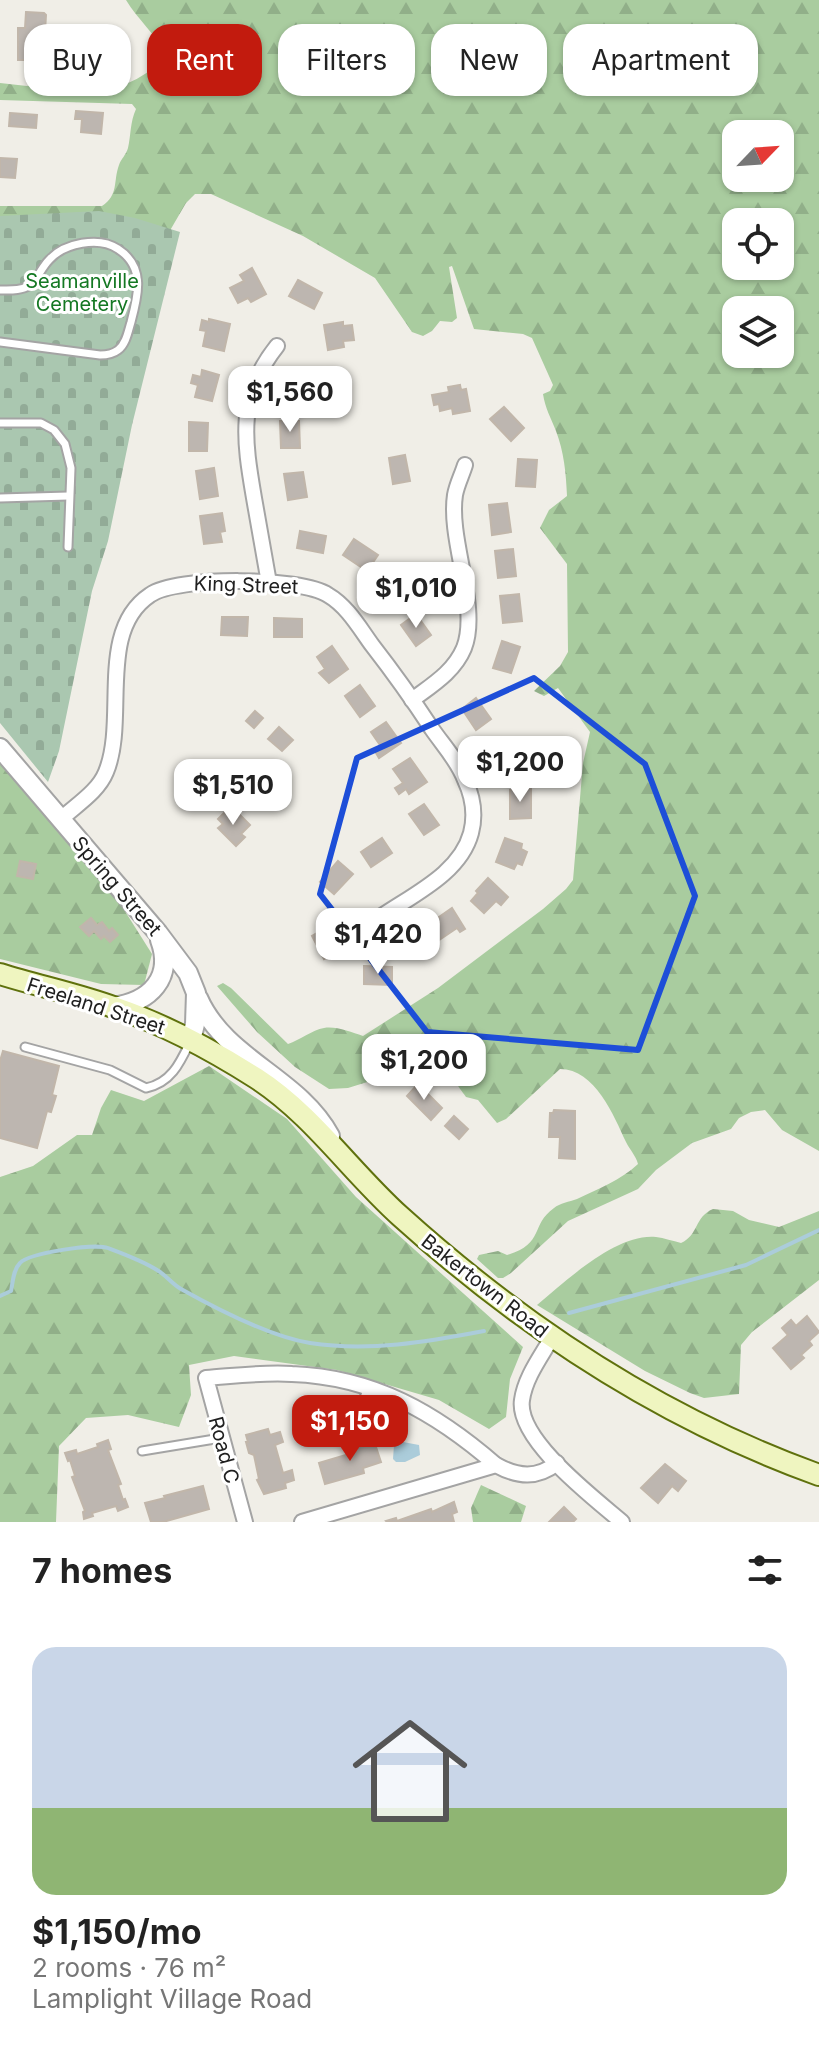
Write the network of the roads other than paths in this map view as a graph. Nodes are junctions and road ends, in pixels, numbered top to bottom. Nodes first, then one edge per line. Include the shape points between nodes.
1 (0, 290) edge
2 (0, 342) edge
3 (277, 346) dead end
4 (0, 423) edge
5 (465, 465) dead end
6 (68, 496) junction
7 (0, 498) edge
8 (68, 547) dead end
9 (269, 583) junction
10 (412, 700) junction
11 (0, 748) edge
12 (60, 820) junction
13 (379, 918) dead end
14 (158, 933) junction
15 (0, 974) edge
16 (196, 993) junction
17 (113, 1007) junction
18 (191, 1040) junction
19 (25, 1047) dead end
20 (338, 1153) junction
21 (551, 1339) junction
22 (367, 1389) junction
23 (302, 1434) dead end
24 (221, 1438) junction
25 (142, 1451) dead end
26 (557, 1463) junction
27 (496, 1465) junction
28 (819, 1475) edge
29 (326, 1519) edge
30 (245, 1522) edge
31 (302, 1522) edge
32 (622, 1522) edge

1 - 2 lane via 27,286 59,252 95,242 125,254 139,282 125,341 114,353
3 - 9 street via 251,394 244,437
4 - 6 lane via 41,423 61,437 70,458
5 - 10 street via 455,514 467,605 465,647 451,668
6 - 7 lane
6 - 8 lane
9 - 10 street, King Street via 310,587 337,601
9 - 12 street, King Street via 179,584 156,591 139,604 120,644 106,772
10 - 13 street, King Street via 462,771 473,819 462,852 448,870
11 - 12 street, Spring Street
12 - 14 street, Spring Street
14 - 16 street, Spring Street
14 - 17 street via 166,961 159,981 145,996
15 - 17 main road, Freeland Street
16 - 18 street
16 - 20 street, Spring Street via 232,1047 312,1109
17 - 18 main road, Freeland Street
18 - 19 lane via 174,1072 146,1088 110,1070
18 - 20 main road, Bakertown Road via 273,1090
20 - 21 main road, Bakertown Road via 459,1269
21 - 26 street via 527,1382 521,1409 529,1432
21 - 28 main road, Bakertown Road via 676,1412 770,1458
22 - 23 lane via 359,1413
22 - 24 street, Road C via 293,1374 206,1378
22 - 27 street via 436,1417
24 - 25 lane
24 - 30 street, Road C
26 - 27 street via 532,1476
26 - 32 street
27 - 29 street
29 - 31 street

